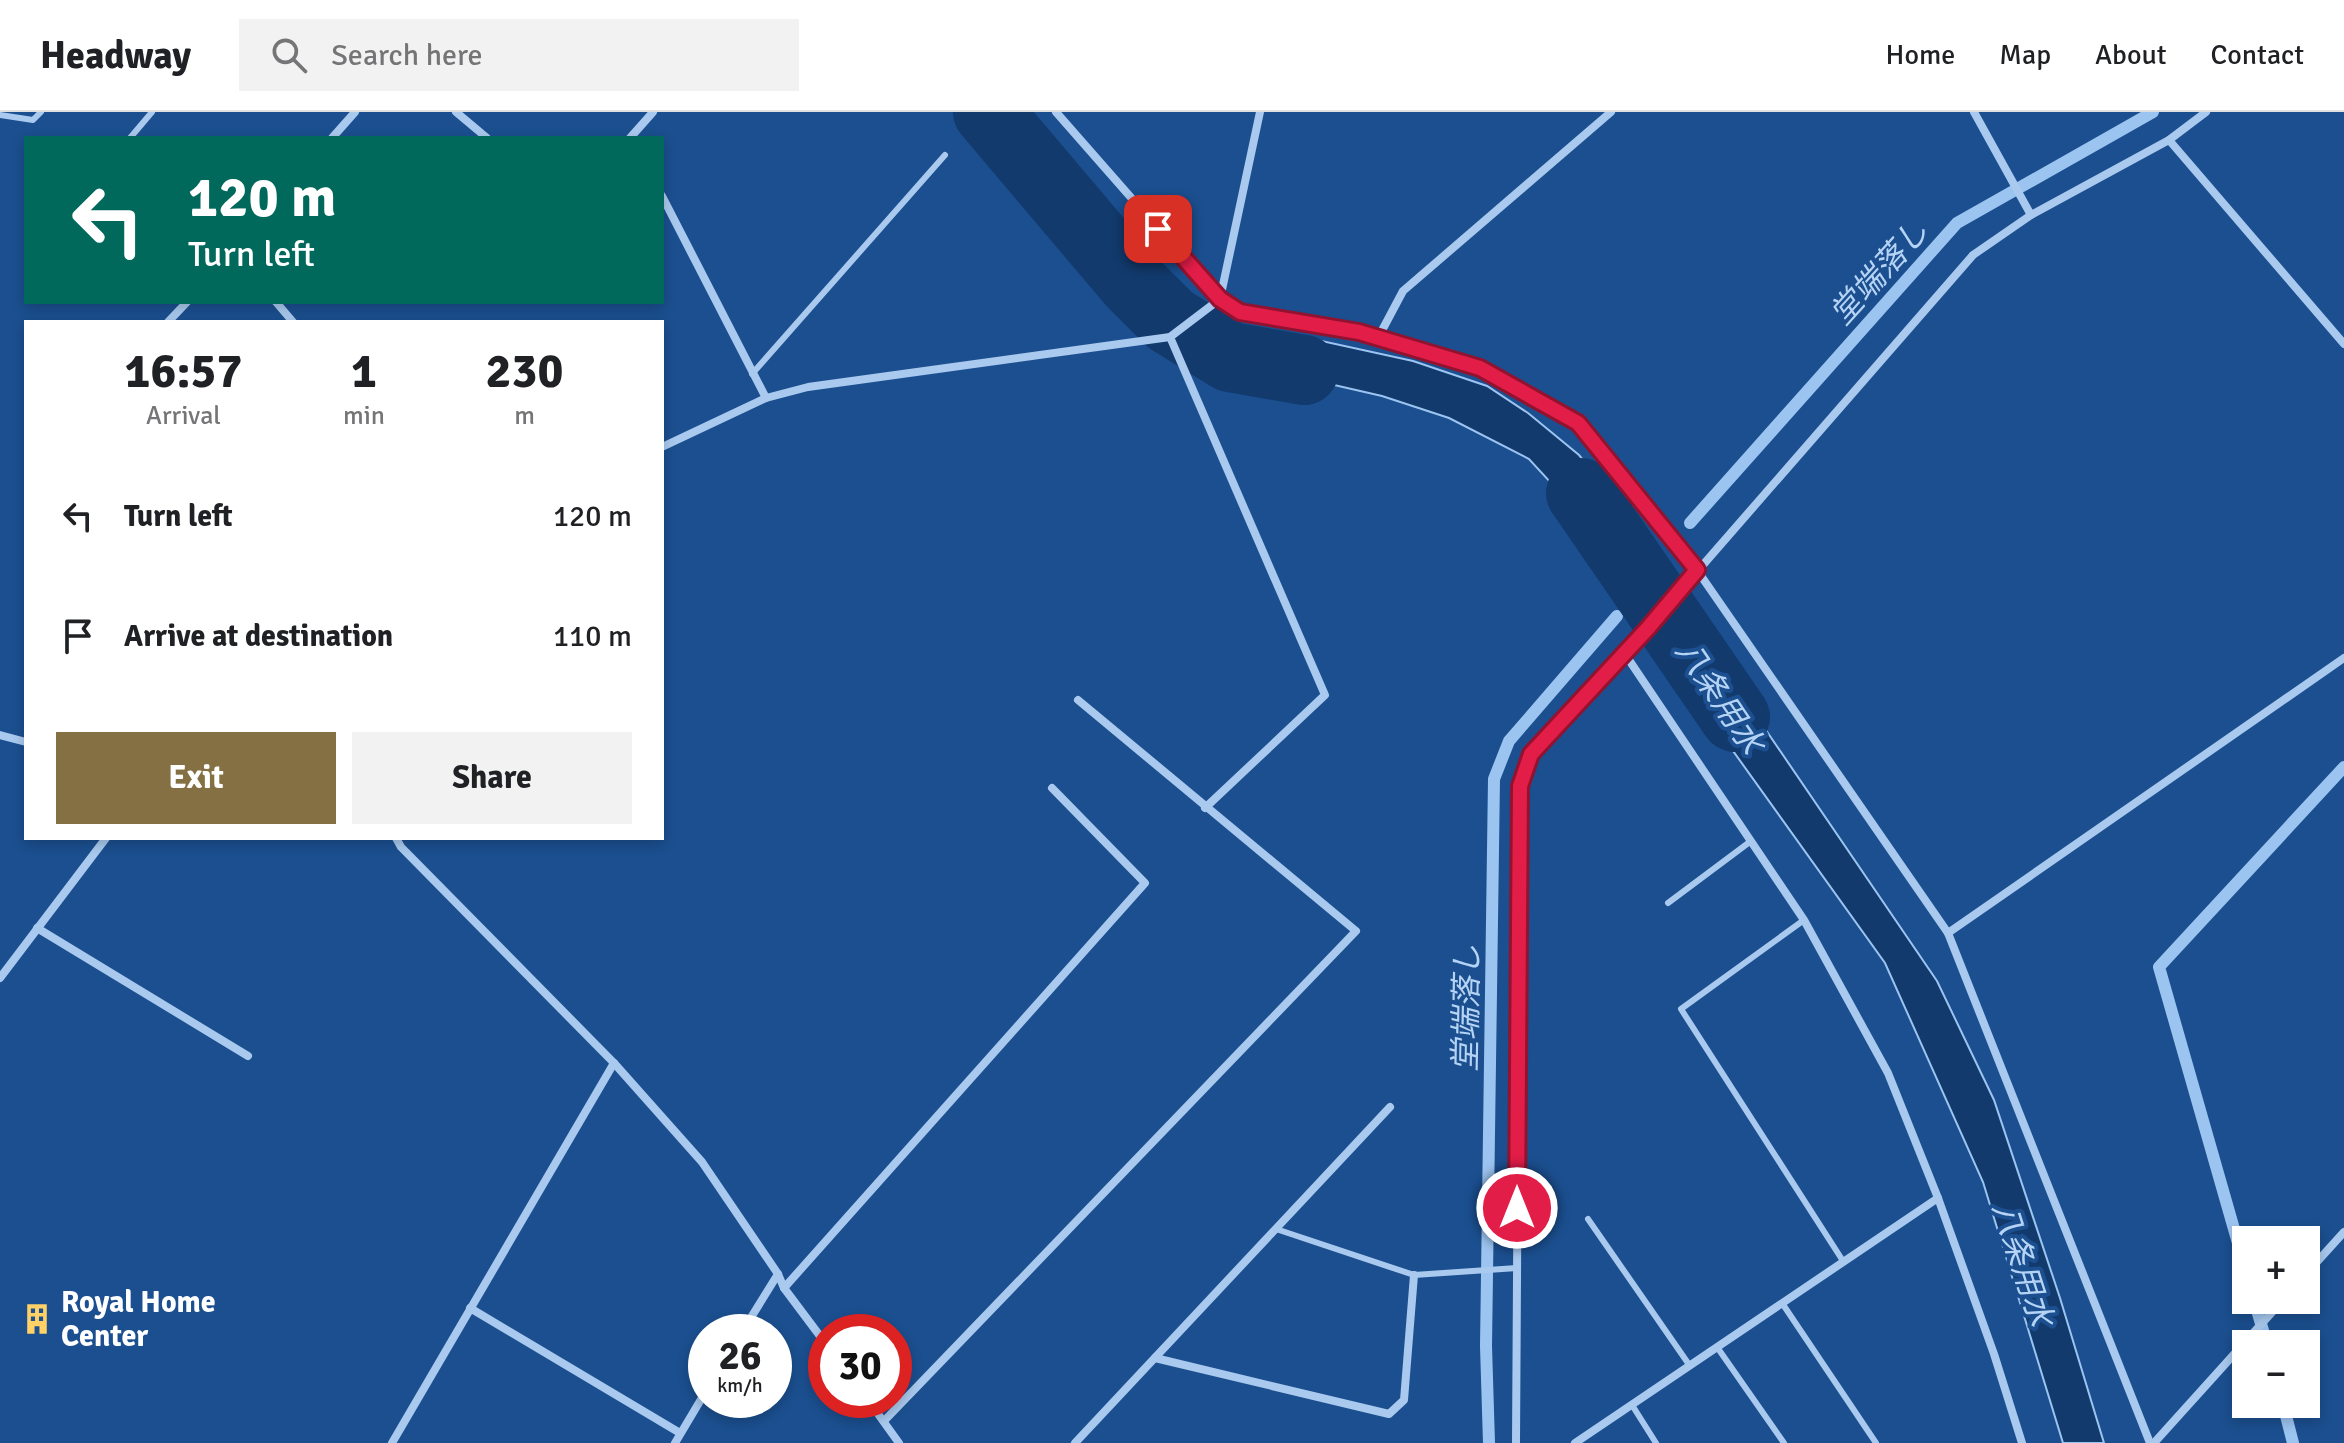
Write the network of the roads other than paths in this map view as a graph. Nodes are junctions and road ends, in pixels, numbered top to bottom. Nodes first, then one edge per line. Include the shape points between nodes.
1 (41, 112) edge
2 (152, 112) edge
3 (355, 112) edge
4 (456, 112) edge
5 (653, 112) edge
6 (1056, 112) edge
7 (1260, 112) edge
8 (1611, 112) edge
9 (1974, 112) edge
10 (2206, 112) edge
11 (0, 115) edge
12 (132, 136) edge
13 (334, 136) edge
14 (485, 136) edge
15 (634, 136) edge
16 (2169, 140) junction
17 (945, 155) dead end
18 (664, 200) edge
19 (2030, 214) junction
20 (1219, 300) junction
21 (185, 304) edge
22 (278, 304) edge
23 (170, 320) edge
24 (291, 320) edge
25 (1171, 336) junction
26 (1378, 338) junction
27 (2344, 344) edge
28 (752, 374) junction
29 (766, 398) junction
30 (664, 446) edge
31 (1697, 570) junction
32 (1625, 654) junction
33 (2344, 658) edge
34 (1078, 700) dead end
35 (0, 735) edge
36 (24, 741) edge
37 (1052, 788) dead end
38 (1205, 808) junction
39 (104, 840) edge
40 (397, 840) edge
41 (1751, 841) junction
42 (1668, 903) dead end
43 (1804, 920) junction
44 (37, 928) junction
45 (1948, 933) junction
46 (0, 978) edge
47 (248, 1056) dead end
48 (614, 1063) junction
49 (1390, 1107) dead end
50 (1938, 1198) junction
51 (1588, 1219) dead end
52 (1276, 1229) junction
53 (2344, 1232) edge
54 (2320, 1259) edge
55 (1843, 1261) junction
56 (1515, 1268) junction
57 (778, 1274) junction
58 (1414, 1275) junction
59 (784, 1288) junction
60 (1782, 1303) junction
61 (470, 1308) junction
62 (753, 1314) edge
63 (2270, 1314) edge
64 (808, 1320) edge
65 (1717, 1347) junction
66 (1155, 1358) junction
67 (1690, 1366) junction
68 (1632, 1405) junction
69 (689, 1418) edge
70 (882, 1418) edge
71 (884, 1421) junction
72 (680, 1433) junction
73 (392, 1443) edge
74 (675, 1443) edge
75 (899, 1443) edge
76 (1075, 1443) edge
77 (1516, 1443) edge
78 (1575, 1443) edge
79 (1656, 1443) edge
80 (1784, 1443) edge
81 (1876, 1443) edge
82 (2022, 1443) edge
83 (2152, 1443) edge

1 - 11 lane via 33,120
2 - 12 lane
3 - 13 street
4 - 14 street
5 - 15 street
6 - 20 street
7 - 20 street
8 - 26 street via 1403,291
9 - 19 street
10 - 16 street
16 - 19 street
16 - 27 street
17 - 28 lane
18 - 28 street
19 - 31 street via 1973,255
20 - 25 street
20 - 26 street via 1240,312
21 - 23 street
22 - 24 street
25 - 29 street via 808,387
25 - 38 street via 1325,695
26 - 31 street via 1480,368 1578,423
28 - 29 street
29 - 30 street
31 - 32 street
31 - 45 street
32 - 41 street
32 - 56 street via 1531,754 1520,786
33 - 45 street
34 - 38 street
35 - 36 street
37 - 59 street via 1145,883
38 - 71 street via 1356,931
39 - 44 street
40 - 48 street
41 - 42 lane
41 - 43 street
43 - 50 street via 1888,1073
43 - 55 lane via 1681,1009
44 - 46 street
44 - 47 street
45 - 83 street
48 - 57 street via 702,1162
48 - 61 street
49 - 52 street
50 - 55 street
50 - 82 street
51 - 67 lane
52 - 58 lane
52 - 66 street
53 - 54 street
55 - 60 street
56 - 58 lane
56 - 77 street
57 - 59 street
57 - 62 street
58 - 66 street via 1404,1400 1389,1414
59 - 64 street
60 - 65 street
60 - 81 lane
61 - 72 street
61 - 73 street
63 - 83 street
65 - 67 street
65 - 80 lane
66 - 76 street
67 - 68 street
68 - 78 street
68 - 79 lane
69 - 72 street
70 - 71 street
71 - 75 street
72 - 74 street

